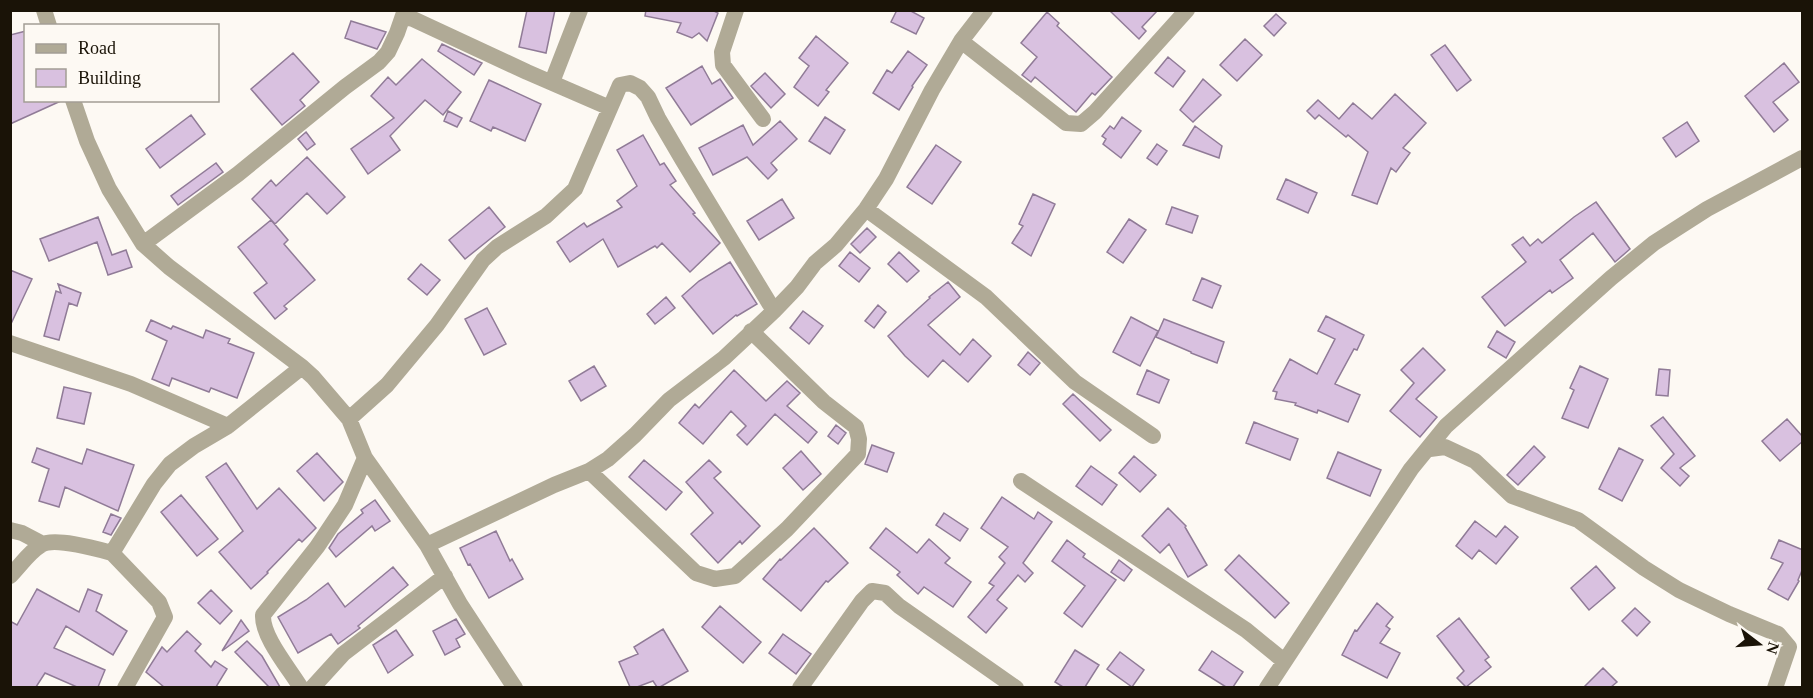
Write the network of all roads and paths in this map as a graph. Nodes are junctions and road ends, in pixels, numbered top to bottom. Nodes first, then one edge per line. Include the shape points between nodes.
1 (580, 10) edge
2 (736, 10) edge
3 (985, 10) edge
4 (1187, 10) edge
5 (404, 14) edge
6 (961, 41) junction
7 (552, 82) junction
8 (74, 102) edge
9 (610, 108) junction
10 (763, 119) dead end
11 (1803, 158) edge
12 (866, 209) junction
13 (143, 244) junction
14 (774, 311) junction
15 (751, 331) junction
16 (10, 343) edge
17 (302, 367) junction
18 (349, 419) junction
19 (228, 426) junction
20 (1154, 436) dead end
21 (1430, 449) junction
22 (366, 458) junction
23 (589, 471) junction
24 (1021, 481) dead end
25 (10, 530) edge
26 (43, 543) junction
27 (427, 545) junction
28 (112, 553) junction
29 (10, 576) edge
30 (445, 576) junction
31 (1284, 661) junction
32 (124, 687) edge
33 (301, 687) edge
34 (312, 687) edge
35 (515, 687) edge
36 (800, 687) edge
37 (1016, 687) edge
38 (1267, 687) edge
39 (1775, 687) edge

1 - 7 street
2 - 10 street via 722,52 723,65
3 - 6 street
4 - 6 street via 1081,124 1066,123
5 - 7 street
5 - 13 street via 388,52 379,62
6 - 12 street
7 - 9 street
8 - 13 street via 109,189
9 - 14 street via 620,85 630,83 648,96
9 - 18 street via 575,189 546,216 483,260 437,325 387,385
11 - 21 street via 1707,209 1654,243 1485,390 1446,426
12 - 14 street
12 - 20 street via 986,297 1075,382
13 - 17 street
14 - 15 street
15 - 23 street via 724,358 669,400 608,459
15 - 23 street via 824,402 856,427 859,439 858,454 768,548 735,576 715,579 696,573
16 - 19 street via 131,384
17 - 18 street
17 - 19 street
18 - 22 street
19 - 28 street via 170,464
21 - 31 street via 1412,469
21 - 39 street via 1445,447 1461,453 1512,496 1578,520 1679,590 1778,634 1789,647
22 - 27 street
22 - 33 street via 345,505 263,615 268,637
23 - 27 street
24 - 31 street via 1246,630
25 - 26 street
26 - 28 street via 58,542
26 - 29 street
27 - 30 street
28 - 32 street via 159,602 165,617
30 - 34 street via 343,654
30 - 35 street
31 - 38 street
36 - 37 street via 872,591 885,592 899,606

